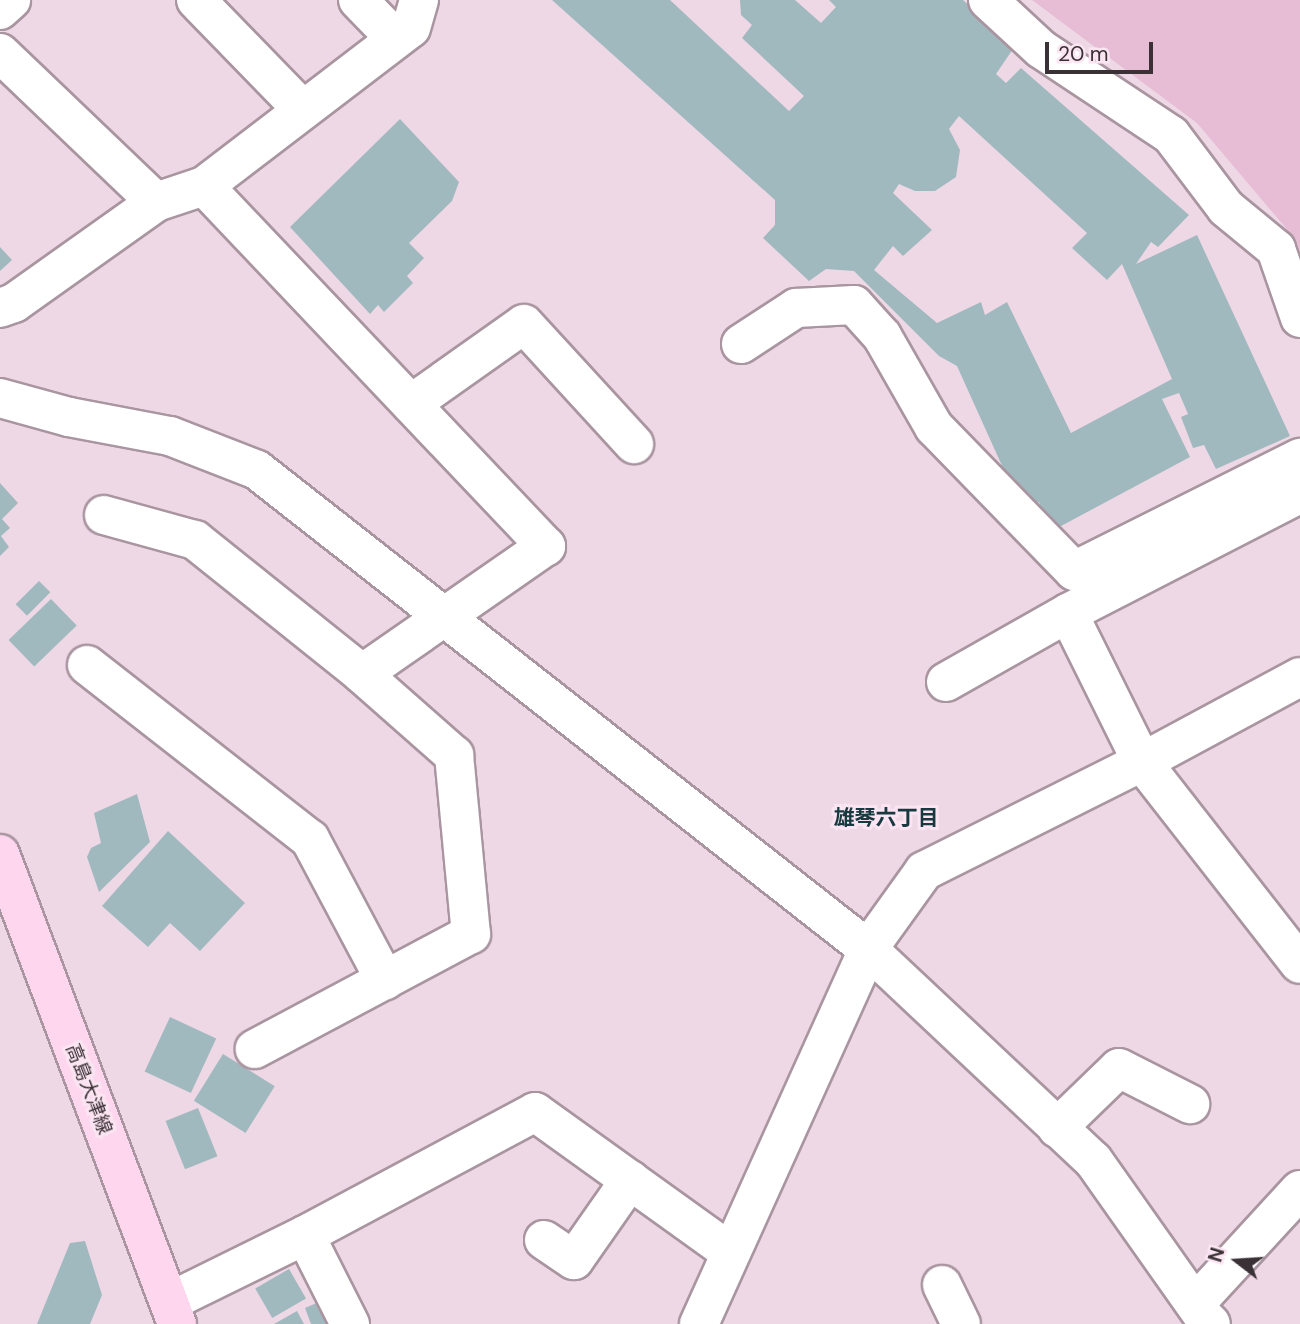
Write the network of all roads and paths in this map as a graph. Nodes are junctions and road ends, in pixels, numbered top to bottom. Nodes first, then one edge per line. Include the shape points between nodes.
1 (11, 0) edge
2 (196, 0) edge
3 (358, 0) edge
4 (419, 0) edge
5 (988, 0) edge
6 (0, 10) edge
7 (396, 38) junction
8 (0, 53) edge
9 (302, 109) junction
10 (204, 186) junction
11 (156, 202) junction
12 (0, 308) edge
13 (1300, 318) edge
14 (741, 344) dead end
15 (0, 398) edge
16 (411, 404) junction
17 (634, 444) dead end
18 (1300, 458) edge
19 (1300, 495) edge
20 (104, 515) dead end
21 (1068, 613) junction
22 (444, 617) junction
23 (87, 665) dead end
24 (362, 674) junction
25 (1300, 677) edge
26 (946, 682) dead end
27 (1142, 762) junction
28 (0, 854) edge
29 (1287, 922) edge
30 (868, 949) junction
31 (1300, 964) edge
32 (385, 980) junction
33 (255, 1049) dead end
34 (1190, 1104) dead end
35 (1058, 1128) junction
36 (630, 1180) junction
37 (1300, 1190) edge
38 (305, 1235) junction
39 (544, 1240) dead end
40 (730, 1252) junction
41 (942, 1286) dead end
42 (173, 1313) edge
43 (1201, 1317) edge
44 (351, 1324) edge
45 (699, 1324) edge
46 (961, 1324) edge

1 - 6 street
2 - 9 street
3 - 7 street
4 - 7 street via 411,27
5 - 13 street via 1041,49 1171,135 1226,208 1276,250
7 - 9 street
8 - 11 street
9 - 10 street
10 - 11 street
10 - 16 street
11 - 12 street via 14,303
14 - 18 street via 796,308 853,304 882,336 934,426 1074,571
15 - 22 street via 170,436 257,470
16 - 17 street via 524,324
16 - 22 street via 546,546
19 - 21 street
20 - 24 street via 195,540
21 - 26 street
21 - 27 street
22 - 24 street
22 - 30 street
23 - 32 street via 310,839
24 - 32 street via 454,755 471,934
25 - 27 street
27 - 29 street
27 - 30 street via 924,871
28 - 42 main road, 高島大津線
29 - 31 street
30 - 35 street
30 - 40 street
32 - 33 street
34 - 35 street via 1119,1068
35 - 43 street via 1093,1160
36 - 38 street via 534,1112
36 - 39 street via 574,1261
36 - 40 street
37 - 43 street
38 - 42 street
38 - 44 street
40 - 45 street
41 - 46 street

